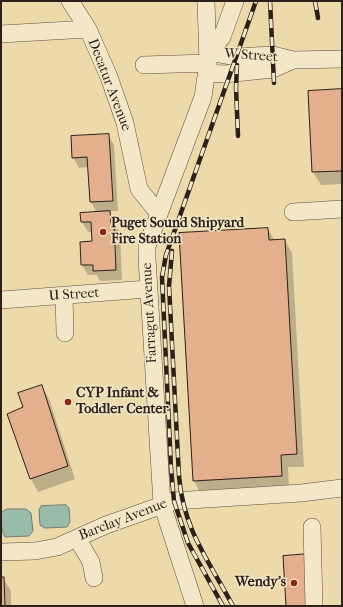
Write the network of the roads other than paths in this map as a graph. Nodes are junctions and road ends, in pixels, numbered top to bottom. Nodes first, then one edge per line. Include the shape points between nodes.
1 (70, 1) edge
2 (206, 1) edge
3 (235, 1) edge
4 (88, 30) junction
5 (1, 34) edge
6 (342, 59) edge
7 (208, 63) junction
8 (144, 65) dead end
9 (342, 209) edge
10 (293, 212) dead end
11 (159, 214) junction
12 (148, 289) junction
13 (64, 296) junction
14 (1, 300) edge
15 (65, 334) dead end
16 (342, 488) edge
17 (162, 504) junction
18 (312, 527) dead end
19 (77, 538) junction
20 (1, 552) edge
21 (94, 578) dead end
22 (195, 606) edge
23 (314, 606) edge

1 - 4 street, Decatur Avenue
2 - 7 street, Farragut Avenue
3 - 7 street via 222,38
4 - 5 street
4 - 11 street, Decatur Avenue via 109,77 125,123 139,189
6 - 7 street, W Street via 293,60 273,55 236,57
7 - 8 street, W Street
7 - 11 street, Farragut Avenue via 203,97
9 - 10 street
11 - 12 street, Farragut Avenue via 147,246
12 - 13 street, U Street
12 - 17 street, Farragut Avenue
13 - 14 street, U Street
13 - 15 street
16 - 17 street, Barclay Avenue
17 - 19 street, Barclay Avenue
17 - 22 street, Farragut Avenue
18 - 23 street
19 - 20 street, Barclay Avenue via 56,547 35,551
19 - 21 street via 92,562

